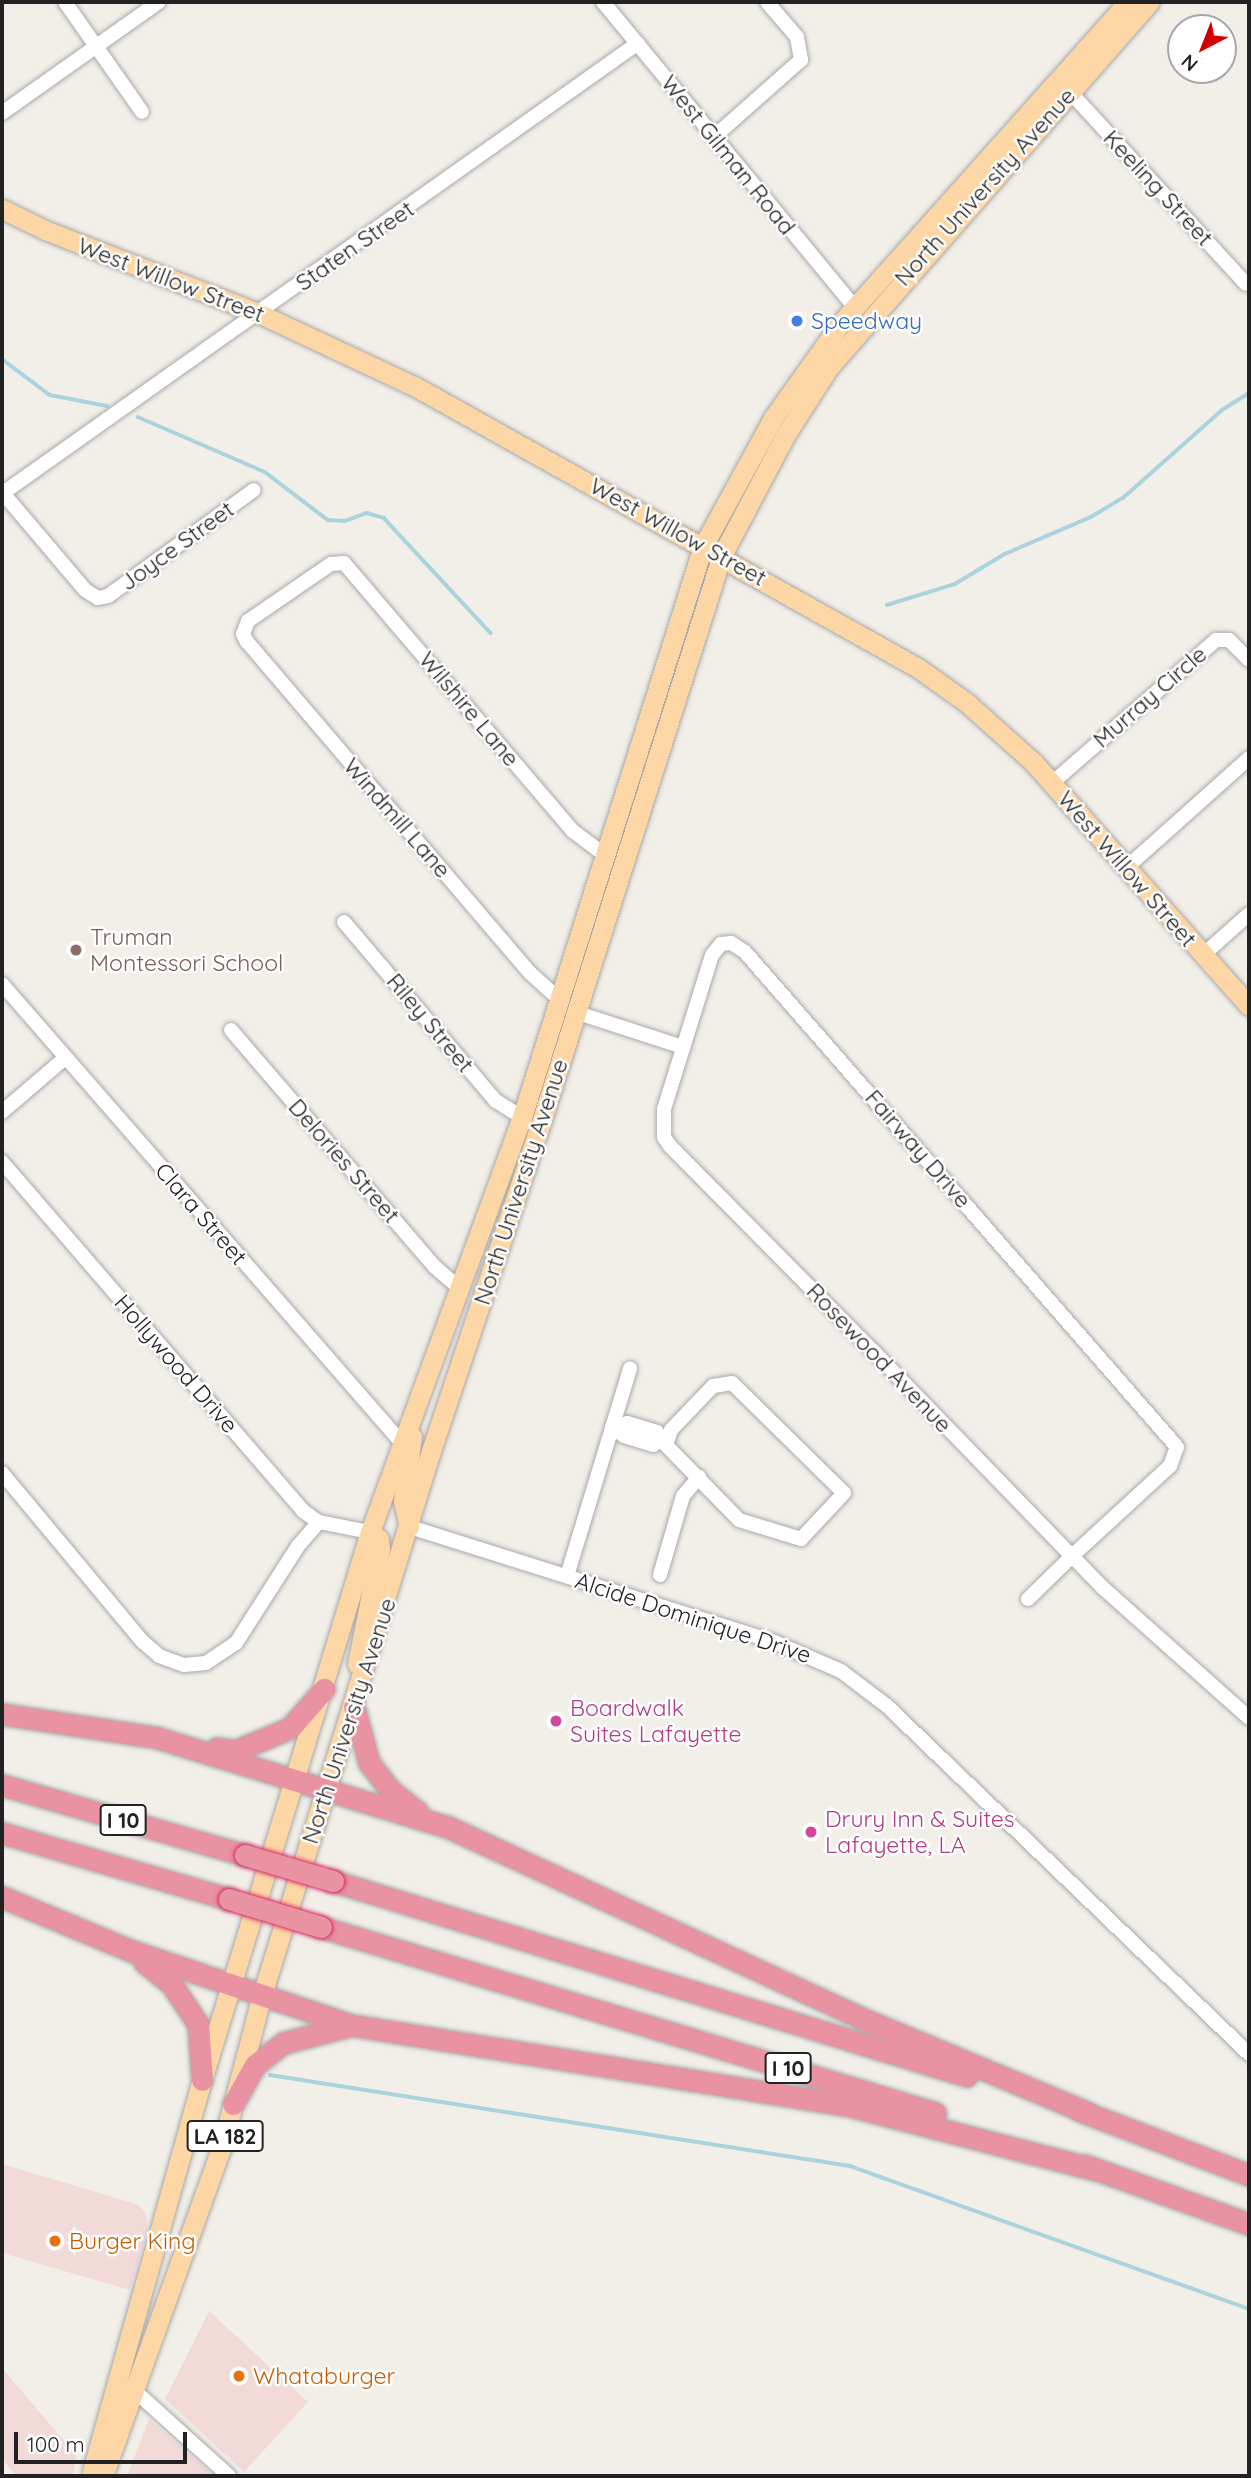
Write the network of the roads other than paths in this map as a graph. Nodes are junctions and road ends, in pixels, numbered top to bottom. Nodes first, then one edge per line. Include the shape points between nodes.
1 (65, 2) edge
2 (159, 2) edge
3 (603, 2) edge
4 (767, 2) edge
5 (1128, 2) edge
6 (1150, 2) edge
7 (638, 43) junction
8 (97, 46) junction
9 (1070, 92) junction
10 (142, 112) dead end
11 (2, 113) edge
12 (715, 135) junction
13 (2, 209) edge
14 (1246, 284) dead end
15 (854, 307) junction
16 (258, 313) junction
17 (254, 490) dead end
18 (2, 493) edge
19 (704, 546) junction
20 (722, 555) junction
21 (244, 631) joint
22 (1249, 660) edge
23 (1249, 758) edge
24 (1052, 783) junction
25 (603, 855) junction
26 (621, 866) junction
27 (1126, 868) junction
28 (1249, 914) edge
29 (344, 922) dead end
30 (1203, 955) junction
31 (2, 984) edge
32 (559, 999) junction
33 (1249, 1006) edge
34 (575, 1012) junction
35 (231, 1030) dead end
36 (683, 1047) junction
37 (65, 1058) junction
38 (2, 1112) edge
39 (522, 1117) junction
40 (2, 1162) edge
41 (461, 1290) junction
42 (481, 1306) junction
43 (436, 1360) junction
44 (630, 1368) dead end
45 (447, 1409) junction
46 (412, 1419) junction
47 (615, 1428) junction
48 (664, 1441) junction
49 (401, 1442) junction
50 (699, 1477) junction
51 (5, 1480) edge
52 (319, 1522) junction
53 (410, 1527) junction
54 (370, 1532) junction
55 (1072, 1556) junction
56 (660, 1575) dead end
57 (566, 1576) junction
58 (1028, 1599) dead end
59 (320, 1699) junction
60 (357, 1699) junction
61 (2, 1714) edge
62 (1249, 1718) edge
63 (158, 1738) junction
64 (343, 1740) junction
65 (294, 1779) junction
66 (2, 1785) edge
67 (326, 1789) junction
68 (448, 1827) junction
69 (2, 1833) edge
70 (2, 1897) edge
71 (132, 1951) junction
72 (230, 1987) junction
73 (261, 1998) junction
74 (351, 2025) junction
75 (1249, 2054) edge
76 (202, 2080) junction
77 (233, 2104) junction
78 (1090, 2114) junction
79 (1096, 2170) junction
80 (1249, 2175) edge
81 (1249, 2224) edge
82 (135, 2391) junction
83 (119, 2433) junction
84 (90, 2476) edge
85 (103, 2476) edge
86 (114, 2476) edge
87 (229, 2476) edge

1 - 8 street
2 - 8 street
3 - 7 street, West Gilman Road
4 - 12 street via 797,37 801,60
5 - 15 main road, North University Avenue
6 - 9 main road, North University Avenue
7 - 12 street, West Gilman Road
7 - 16 street, Staten Street
8 - 10 street
8 - 11 street
9 - 14 street, Keeling Street
9 - 20 main road, North University Avenue via 829,367 786,434
12 - 15 street, West Gilman Road
13 - 16 main road, West Willow Street
15 - 19 main road, North University Avenue via 780,407
16 - 18 street, Staten Street
16 - 19 main road, West Willow Street via 416,387
17 - 18 street, Joyce Street via 108,596 98,598 85,590
19 - 20 main road, West Willow Street
19 - 25 main road, North University Avenue
20 - 24 main road, West Willow Street via 918,667 967,703
20 - 26 main road, North University Avenue
21 - 25 street, Wilshire Lane via 254,615 338,562 344,563 573,831
21 - 32 street, Windmill Lane via 247,642 346,759 530,973
22 - 24 street, Murray Circle via 1229,640 1216,640
23 - 27 street
24 - 27 main road, West Willow Street
25 - 26 main road
25 - 32 main road, North University Avenue
26 - 34 main road, North University Avenue
27 - 30 main road, West Willow Street
28 - 30 street
29 - 39 street, Riley Street via 496,1101
30 - 33 main road, West Willow Street
31 - 37 street, Clara Street
32 - 39 main road, North University Avenue
34 - 36 street
34 - 42 main road, North University Avenue
35 - 41 street, Delories Street via 435,1267
36 - 55 street, Rosewood Avenue via 661,1120 670,1146
36 - 55 street, Fairway Drive via 712,955 721,944 736,945 1163,1428 1177,1452 1170,1466
37 - 38 street
37 - 49 street, Clara Street
39 - 41 main road, North University Avenue
40 - 52 street, Hollywood Drive via 303,1511
41 - 42 main road
41 - 43 main road, North University Avenue
42 - 45 main road, North University Avenue
43 - 45 main road via 446,1368
43 - 46 main road, North University Avenue
44 - 47 street
45 - 53 main road, North University Avenue
46 - 49 main road, North University Avenue
46 - 53 main road via 403,1501
47 - 48 street via 624,1436 642,1435 653,1445
47 - 57 street
48 - 50 street
48 - 50 street via 713,1386 733,1382 845,1493 801,1539 739,1520
49 - 54 main road, North University Avenue
50 - 56 street via 683,1496
51 - 52 street via 142,1641 159,1656 184,1665 206,1663 236,1643 298,1546
52 - 54 street, Hollywood Drive
53 - 57 street, Alcide Dominique Drive
53 - 60 main road, North University Avenue
54 - 59 main road, North University Avenue
54 - 60 main road via 380,1544 355,1671
55 - 58 street
55 - 62 street, Rosewood Avenue via 1135,1619
57 - 75 street, Alcide Dominique Drive via 774,1642 816,1658 870,1691
59 - 63 highway via 290,1728 235,1751
59 - 64 main road via 329,1736
59 - 65 main road, North University Avenue
60 - 64 main road, North University Avenue
60 - 68 highway via 369,1763 406,1805
61 - 63 highway
63 - 65 highway
64 - 67 main road, North University Avenue
65 - 67 highway
65 - 72 main road, North University Avenue
66 - 78 highway, I 10, bridge via 333,1881
67 - 68 highway
67 - 73 main road, North University Avenue / LA 182
68 - 78 highway via 861,2018
69 - 79 highway, I 10, bridge via 919,2107
70 - 71 highway
71 - 72 highway
71 - 76 highway via 186,2001 202,2044
72 - 73 highway
72 - 76 main road, North University Avenue / LA 182
73 - 74 highway
73 - 77 main road, North University Avenue / LA 182
74 - 77 highway via 283,2043 255,2065
74 - 79 highway via 851,2106
76 - 84 main road, North University Avenue / LA 182
77 - 82 main road, North University Avenue / LA 182
78 - 80 highway, I 10
79 - 81 highway, I 10
82 - 83 main road, North University Avenue / LA 182
82 - 87 street
83 - 85 main road, North University Avenue / LA 182
83 - 86 main road via 125,2443

